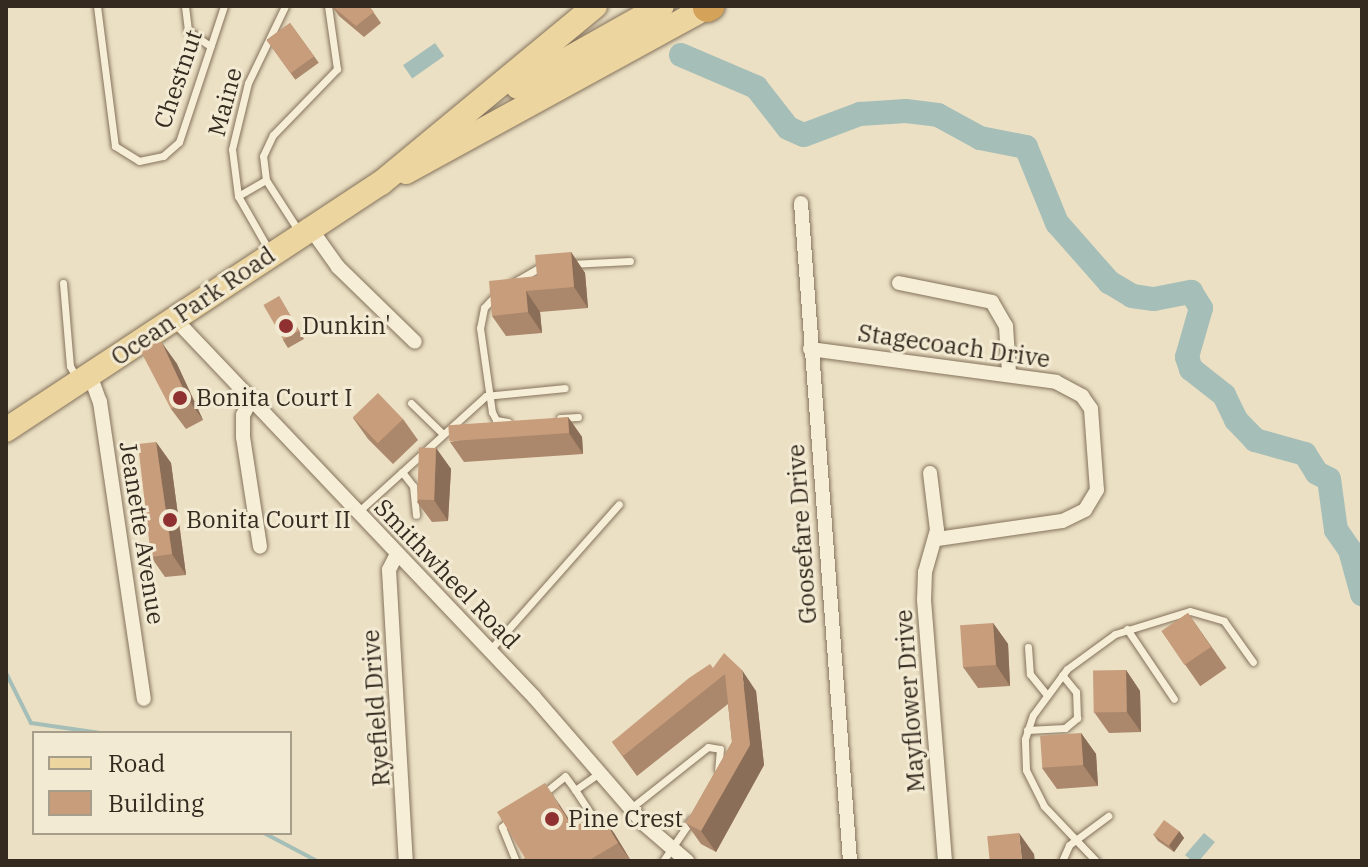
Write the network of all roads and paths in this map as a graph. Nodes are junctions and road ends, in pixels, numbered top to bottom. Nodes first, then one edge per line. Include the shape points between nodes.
1 (97, 6) edge
2 (185, 6) edge
3 (224, 6) edge
4 (285, 6) edge
5 (328, 6) edge
6 (595, 6) edge
7 (662, 6) edge
8 (709, 7) edge
9 (210, 46) junction
10 (434, 138) junction
11 (266, 180) junction
12 (381, 183) junction
13 (238, 196) junction
14 (801, 203) dead end
15 (306, 232) junction
16 (272, 254) junction
17 (630, 261) dead end
18 (63, 283) dead end
19 (899, 283) dead end
20 (174, 318) junction
21 (415, 342) dead end
22 (810, 349) junction
23 (1009, 373) junction
24 (84, 379) junction
25 (565, 388) dead end
26 (490, 395) junction
27 (251, 400) junction
28 (411, 403) dead end
29 (578, 417) dead end
30 (549, 419) edge
31 (520, 421) edge
32 (6, 430) edge
33 (442, 433) junction
34 (402, 472) junction
35 (930, 473) dead end
36 (619, 504) dead end
37 (357, 513) junction
38 (416, 515) edge
39 (937, 539) junction
40 (260, 547) dead end
41 (397, 554) junction
42 (1127, 629) junction
43 (1028, 647) dead end
44 (489, 651) junction
45 (1253, 662) dead end
46 (1062, 675) junction
47 (1047, 695) junction
48 (144, 699) dead end
49 (1174, 699) dead end
50 (1027, 730) junction
51 (600, 772) junction
52 (713, 780) edge
53 (575, 790) junction
54 (534, 801) edge
55 (631, 808) junction
56 (523, 810) edge
57 (694, 816) edge
58 (1108, 816) dead end
59 (596, 822) edge
60 (1075, 839) junction
61 (668, 856) edge
62 (406, 861) edge
63 (516, 861) edge
64 (687, 861) edge
65 (850, 861) edge
66 (945, 861) edge
67 (1062, 861) edge
68 (1096, 861) edge

1 - 9 lane, Chestnut via 115,146 139,161 163,156 179,142
2 - 9 lane via 188,31
3 - 9 lane, Chestnut
4 - 13 lane, Maine via 248,83 235,126
5 - 11 lane via 337,69 273,135 263,156
6 - 10 main road, Ocean Park Road
7 - 10 main road
8 - 12 main road, Ocean Park Road via 445,155
10 - 12 main road, Ocean Park Road
11 - 13 lane
11 - 15 lane
12 - 15 main road, Ocean Park Road
13 - 16 lane, Maine
14 - 22 street, Goosefare Drive
15 - 16 main road, Ocean Park Road
15 - 21 street
16 - 20 main road, Ocean Park Road
17 - 26 lane via 537,267 488,302 480,321
18 - 24 lane via 70,366
19 - 23 street via 992,302 1006,326
20 - 24 main road, Ocean Park Road
20 - 27 street, Smithwheel Road
22 - 23 street, Stagecoach Drive
22 - 65 street, Goosefare Drive
23 - 39 street, Stagecoach Drive via 1056,382 1082,396 1096,424 1097,490 1075,516
24 - 32 main road, Ocean Park Road
24 - 48 street, Jeanette Avenue via 100,402
25 - 26 lane
26 - 31 lane via 496,420
26 - 33 lane
27 - 37 street, Smithwheel Road
27 - 40 street via 243,415 243,437
28 - 33 lane
29 - 30 lane
33 - 34 lane
34 - 37 lane
34 - 38 lane via 413,486
35 - 39 street, Mayflower Drive
36 - 44 lane
37 - 41 street, Smithwheel Road
39 - 66 street, Mayflower Drive via 925,572 924,600
41 - 44 street, Smithwheel Road
41 - 62 street, Ryefield Drive via 389,570
42 - 45 lane via 1205,611 1224,621
42 - 46 lane via 1095,645
42 - 49 lane
43 - 47 lane via 1030,674
44 - 51 street, Smithwheel Road
46 - 47 lane
46 - 50 lane via 1076,692 1077,718 1065,728
47 - 50 lane
50 - 60 lane via 1030,783
51 - 53 lane
51 - 55 street, Smithwheel Road
52 - 55 lane via 721,753 713,746
53 - 54 lane via 565,776
53 - 59 lane
55 - 61 street, Smithwheel Road
56 - 63 lane via 502,827
57 - 61 lane
58 - 60 lane
60 - 67 lane
60 - 68 lane
61 - 64 street, Smithwheel Road

